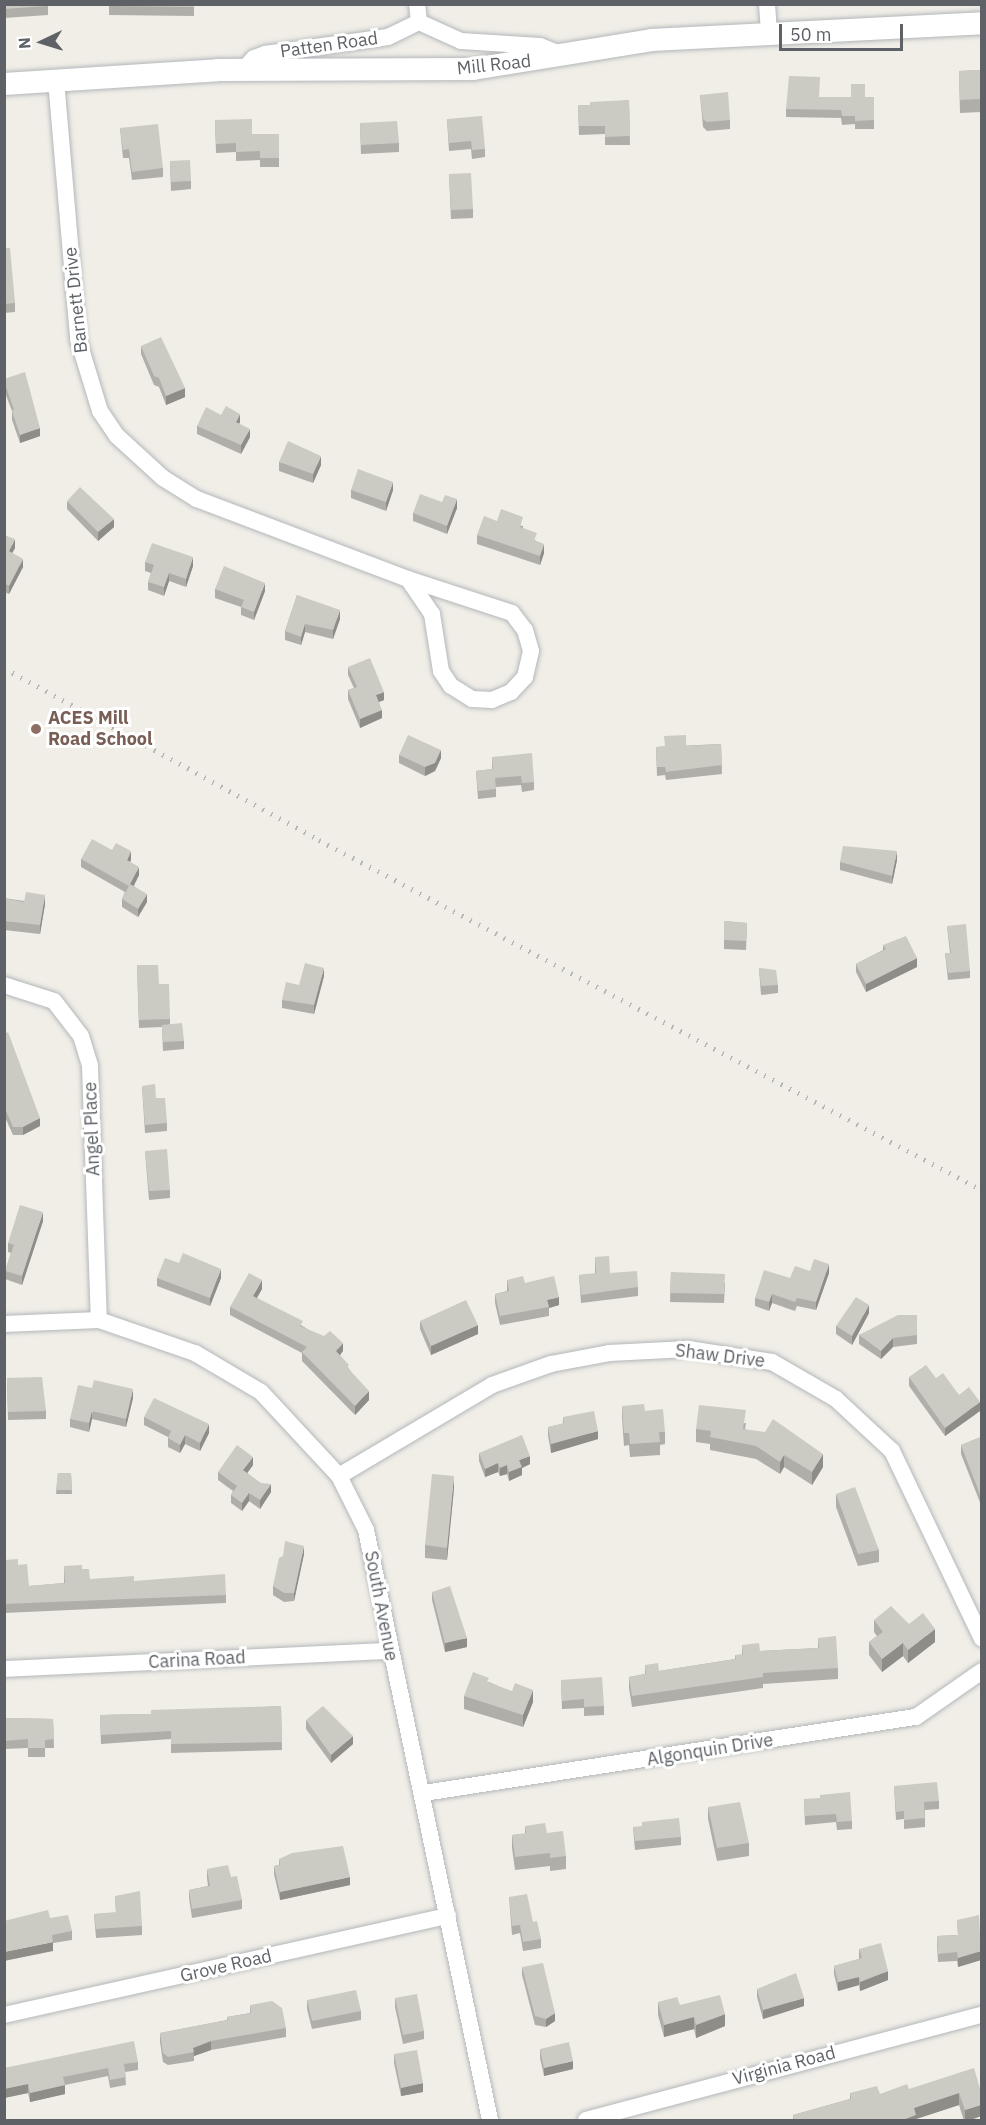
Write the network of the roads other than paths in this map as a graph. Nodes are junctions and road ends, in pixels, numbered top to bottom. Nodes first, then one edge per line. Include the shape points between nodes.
1 (417, 4) edge
2 (767, 4) edge
3 (419, 22) junction
4 (981, 23) edge
5 (769, 35) junction
6 (564, 56) junction
7 (243, 70) junction
8 (56, 80) junction
9 (4, 84) edge
10 (408, 579) junction
11 (4, 985) edge
12 (99, 1320) junction
13 (4, 1324) edge
14 (339, 1476) junction
15 (981, 1639) edge
16 (389, 1651) junction
17 (4, 1669) edge
18 (981, 1671) edge
19 (424, 1793) junction
20 (448, 1916) junction
21 (4, 2015) edge
22 (981, 2015) edge
23 (490, 2121) edge
24 (586, 2121) edge

1 - 3 street
2 - 5 street
3 - 6 street via 461,41 540,46
3 - 7 street, Patten Road via 367,42 265,54 254,58
4 - 5 street, Mill Road
5 - 6 street, Mill Road via 652,40
6 - 7 street, Mill Road via 473,69
7 - 8 street, Mill Road
8 - 9 street, Mill Road
8 - 10 street, Barnett Drive via 78,339 100,411 117,436 137,459 197,499
10 - 10 street, Barnett Drive via 512,613 525,630 531,651 525,677 511,692 492,700 472,699 451,686 441,671 432,614
11 - 12 street, Angel Place via 54,1001 81,1036 90,1066
12 - 13 street, South Avenue
12 - 14 street, South Avenue via 195,1353 261,1392
14 - 15 street, Shaw Drive via 492,1385 551,1364 609,1353 688,1349 772,1362 836,1399 892,1451
14 - 16 street, South Avenue via 366,1530
16 - 17 street, Carina Road
16 - 19 street, South Avenue
18 - 19 street, Algonquin Drive via 916,1717
19 - 20 street, South Avenue
20 - 21 street, Grove Road
20 - 23 street, South Avenue
22 - 24 street, Virginia Road

